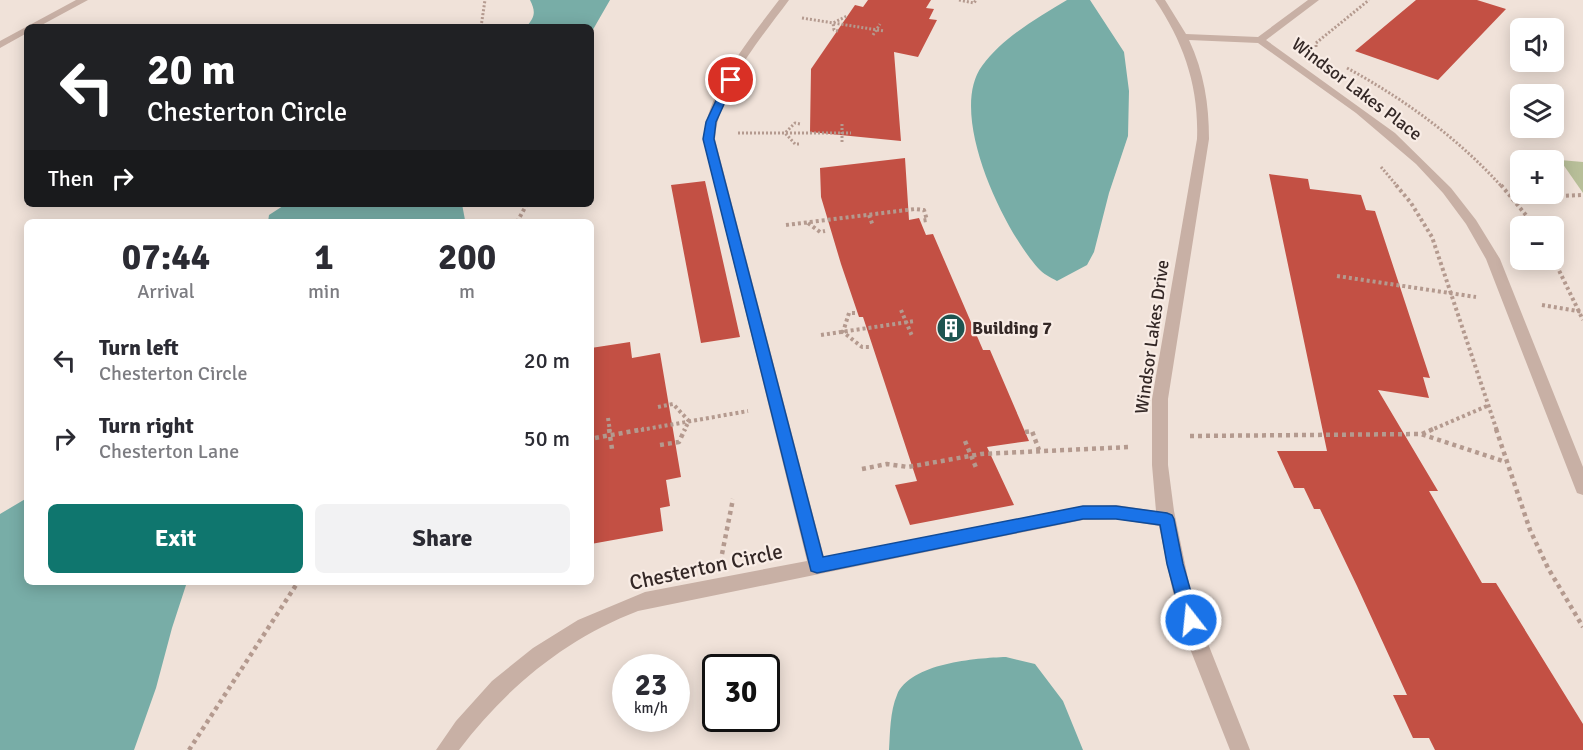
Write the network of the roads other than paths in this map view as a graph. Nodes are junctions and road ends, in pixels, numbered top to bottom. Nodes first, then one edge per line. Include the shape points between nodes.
1 (83, 0) edge
2 (784, 0) edge
3 (1160, 0) edge
4 (1314, 0) edge
5 (37, 24) edge
6 (24, 31) edge
7 (1184, 37) junction
8 (1260, 40) junction
9 (0, 45) edge
10 (1583, 488) edge
11 (1167, 519) junction
12 (817, 566) junction
13 (446, 750) edge
14 (1240, 750) edge

1 - 5 street
2 - 12 street via 740,58 708,133
3 - 7 street, Windsor Lakes Drive
4 - 8 street, Windsor Lakes Place
6 - 9 street
7 - 8 street
7 - 11 street, Windsor Lakes Drive via 1200,84 1203,130 1160,399 1160,465
8 - 10 street, Windsor Lakes Place via 1381,126 1448,189 1493,259
11 - 12 street, Chesterton Circle via 1116,512 1083,513
11 - 14 street, Windsor Lakes Drive via 1195,636
12 - 13 street, Chesterton Circle via 652,598 594,621 550,644 516,671 473,715

